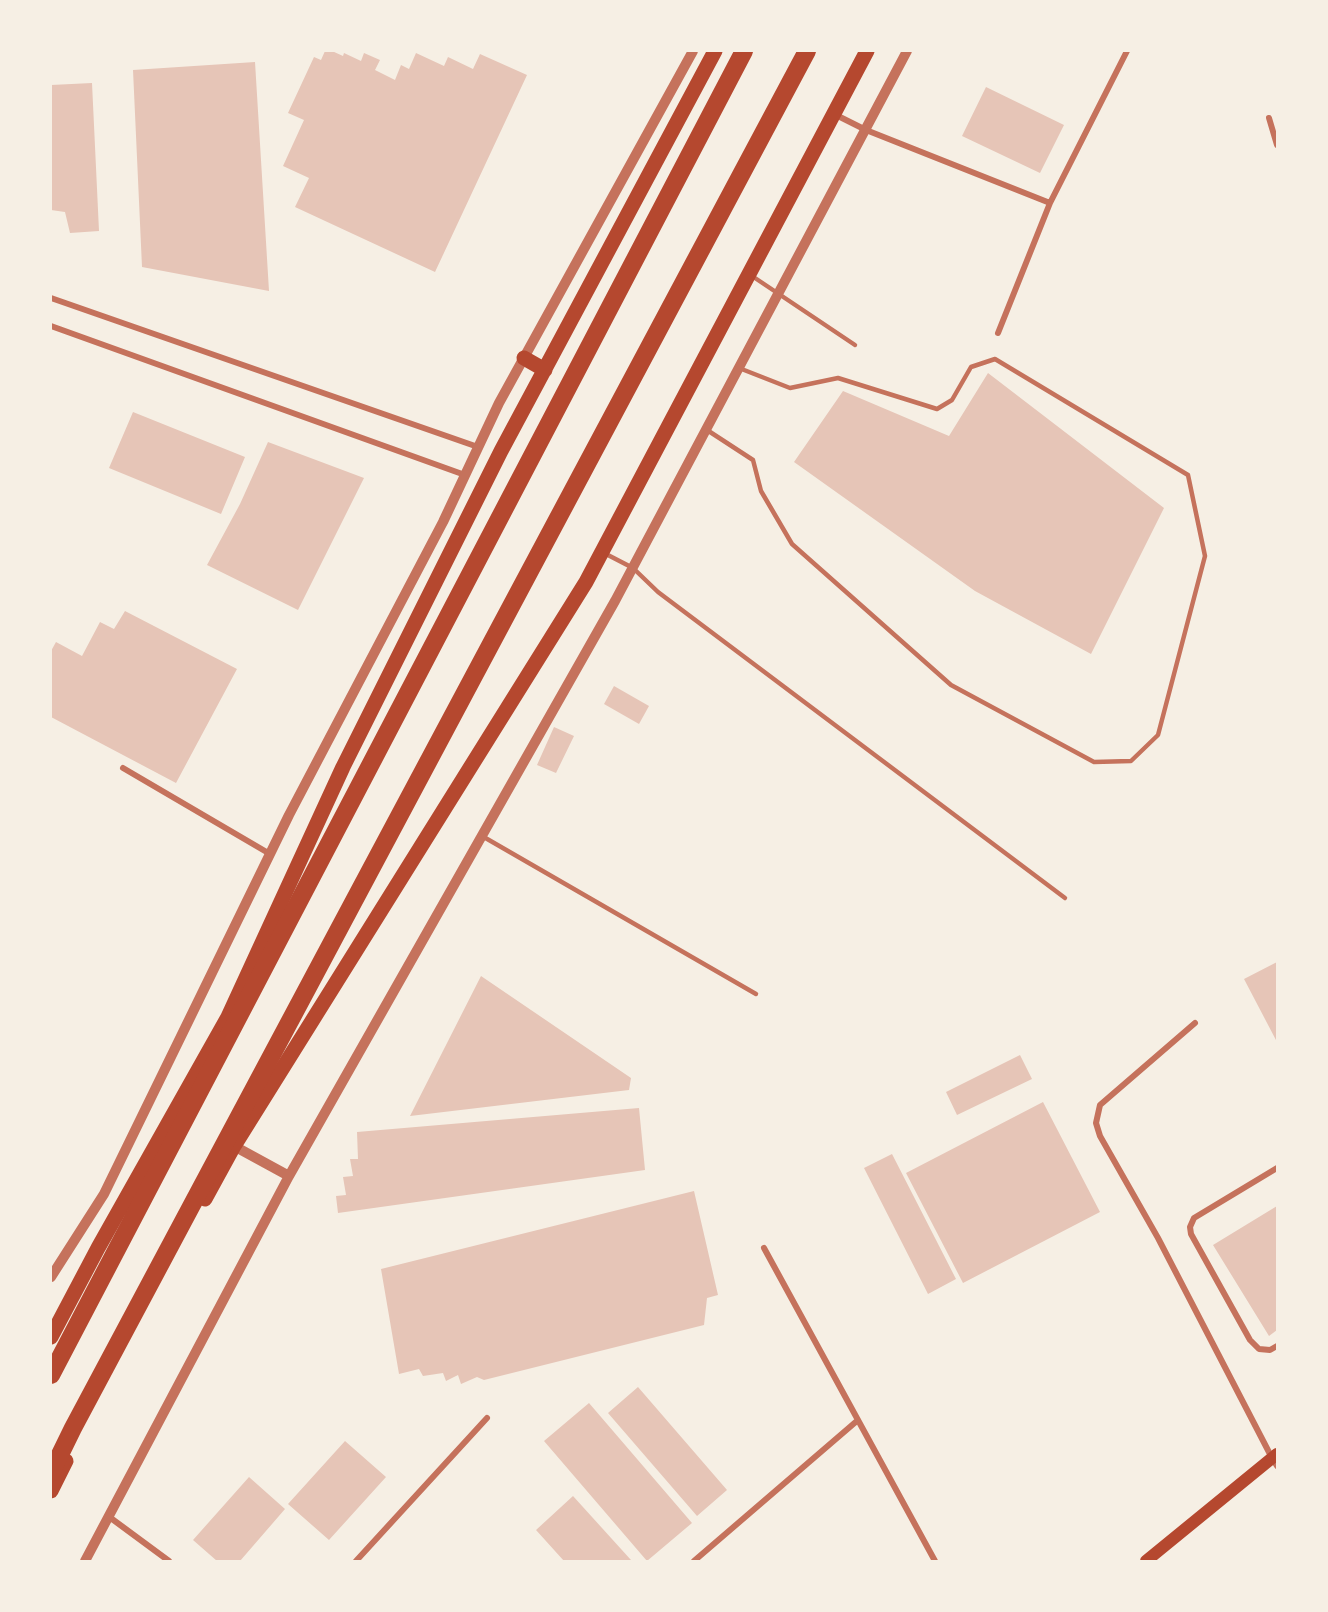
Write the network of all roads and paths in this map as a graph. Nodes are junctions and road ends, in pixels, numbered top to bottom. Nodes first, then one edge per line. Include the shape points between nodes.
1 (693, 51) edge
2 (715, 51) edge
3 (744, 51) edge
4 (807, 51) edge
5 (867, 51) edge
6 (907, 51) edge
7 (1127, 51) edge
8 (833, 114) junction
9 (1269, 118) dead end
10 (866, 130) junction
11 (1277, 145) edge
12 (1050, 203) junction
13 (750, 274) junction
14 (780, 293) junction
15 (51, 298) edge
16 (51, 326) edge
17 (998, 333) dead end
18 (855, 345) dead end
19 (524, 358) junction
20 (740, 368) junction
21 (545, 370) junction
22 (706, 430) junction
23 (478, 447) junction
24 (465, 475) junction
25 (602, 552) junction
26 (633, 568) junction
27 (123, 768) dead end
28 (482, 836) junction
29 (270, 854) junction
30 (1065, 898) dead end
31 (756, 994) dead end
32 (1195, 1023) dead end
33 (234, 1146) junction
34 (1277, 1168) edge
35 (289, 1176) junction
36 (764, 1248) dead end
37 (51, 1276) edge
38 (51, 1337) edge
39 (1277, 1346) edge
40 (51, 1375) edge
41 (487, 1418) dead end
42 (858, 1420) junction
43 (1275, 1459) edge
44 (51, 1473) edge
45 (51, 1491) edge
46 (108, 1516) junction
47 (86, 1561) edge
48 (169, 1561) edge
49 (356, 1561) edge
50 (694, 1561) edge
51 (935, 1561) edge
52 (1146, 1561) edge

1 - 19 street
2 - 21 main road
3 - 40 highway
4 - 44 highway
5 - 8 main road
6 - 10 street
7 - 12 street
8 - 10 street
8 - 13 main road
9 - 11 street
10 - 12 street
10 - 14 street
12 - 17 street
13 - 14 lane
13 - 25 main road
14 - 18 lane
14 - 20 street
15 - 23 street
16 - 24 street
19 - 21 main road
19 - 23 street
20 - 22 street
20 - 22 lane via 790,388 838,378 937,409 952,400 971,367 995,359 1188,475 1205,556 1158,735 1131,761 1094,762 951,685 792,544 761,491 753,460
21 - 38 main road via 343,767 228,1017
22 - 26 street
23 - 24 street
24 - 29 street
25 - 26 lane
25 - 33 main road
26 - 28 street
26 - 30 lane via 658,592
27 - 29 street
28 - 31 lane
28 - 35 street
29 - 37 street via 104,1194
32 - 43 street via 1100,1105 1096,1123
33 - 35 street
33 - 45 main road
34 - 39 street via 1194,1218 1190,1227 1250,1340 1259,1349
35 - 46 street
36 - 42 street
41 - 49 street
42 - 50 street
42 - 51 street
43 - 52 main road
46 - 47 street
46 - 48 street

